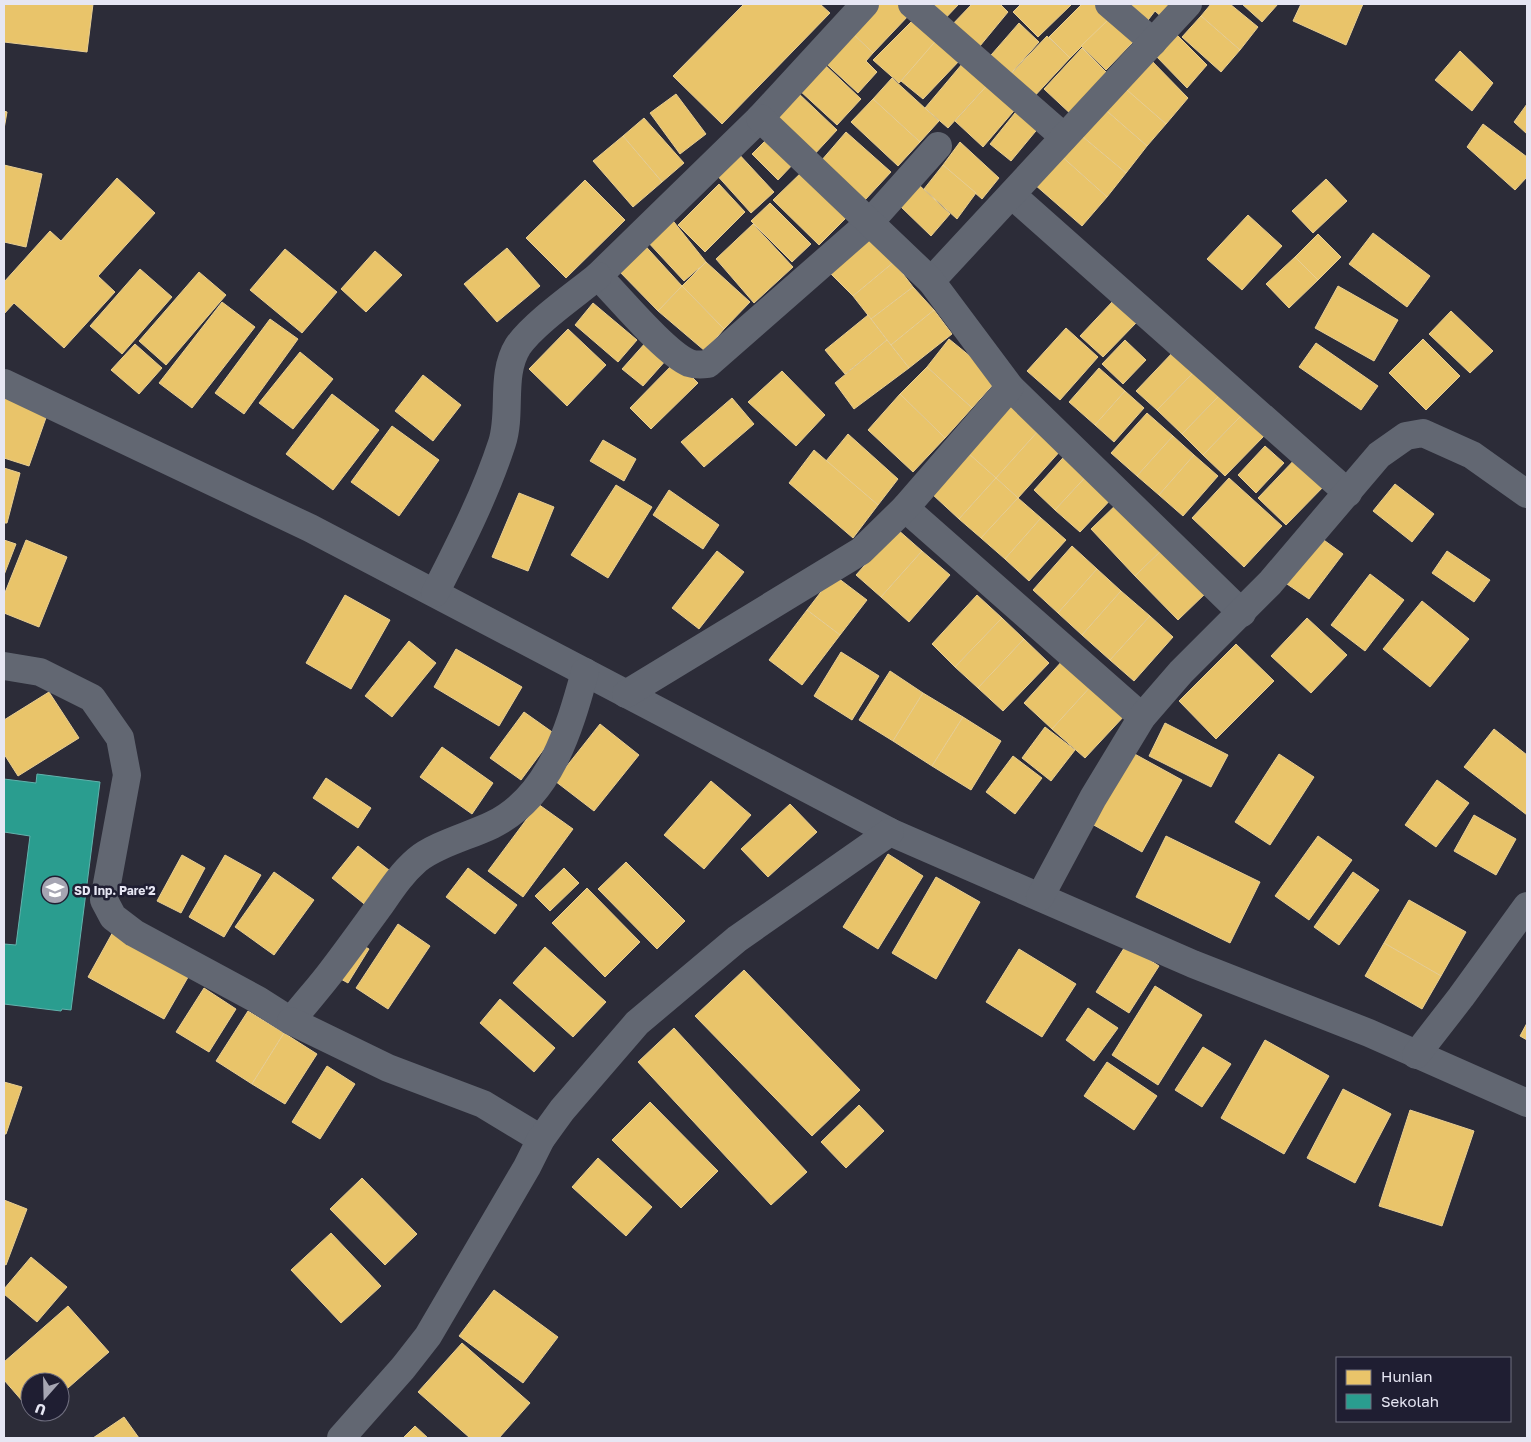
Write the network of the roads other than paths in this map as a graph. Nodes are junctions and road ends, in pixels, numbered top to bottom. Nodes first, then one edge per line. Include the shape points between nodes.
1 (865, 4) edge
2 (912, 4) edge
3 (1109, 4) edge
4 (1188, 4) edge
5 (1153, 42) junction
6 (760, 118) junction
7 (1064, 137) junction
8 (938, 146) dead end
9 (1012, 195) junction
10 (870, 222) junction
11 (598, 276) junction
12 (931, 281) junction
13 (4, 383) edge
14 (1010, 387) junction
15 (1348, 493) junction
16 (1527, 494) edge
17 (905, 508) junction
18 (435, 593) junction
19 (1242, 613) junction
20 (4, 666) edge
21 (585, 672) junction
22 (626, 694) junction
23 (1142, 717) junction
24 (890, 832) junction
25 (1040, 897) junction
26 (1527, 906) edge
27 (291, 1021) junction
28 (1416, 1055) junction
29 (1527, 1103) edge
30 (541, 1139) junction
31 (341, 1438) edge

1 - 6 street
2 - 7 street
3 - 5 street
4 - 5 street
5 - 7 street
6 - 10 street
6 - 11 street
7 - 9 street
8 - 10 street
9 - 12 street
9 - 15 street
10 - 11 street via 708,364 688,363 670,350
10 - 12 street
11 - 18 street via 528,334 518,347 509,371 503,441 471,522
12 - 14 street
13 - 18 street via 310,528
14 - 17 street
14 - 19 street
15 - 16 street via 1379,455 1406,436 1423,433 1472,455
15 - 19 street
17 - 22 street via 879,535 845,562
17 - 23 street
18 - 21 street
19 - 23 street via 1181,672
20 - 27 street via 40,672 92,698 120,738 127,775 104,900 113,917 134,933
21 - 22 street
21 - 27 street via 574,715 561,746 549,771 527,801 498,822 418,859 400,876 334,968
22 - 24 street
23 - 25 street via 1093,798
24 - 25 street
24 - 30 street via 737,939 637,1023
25 - 28 street
26 - 28 street via 1462,998
27 - 30 street via 388,1068 483,1104
28 - 29 street
30 - 31 street via 428,1336

